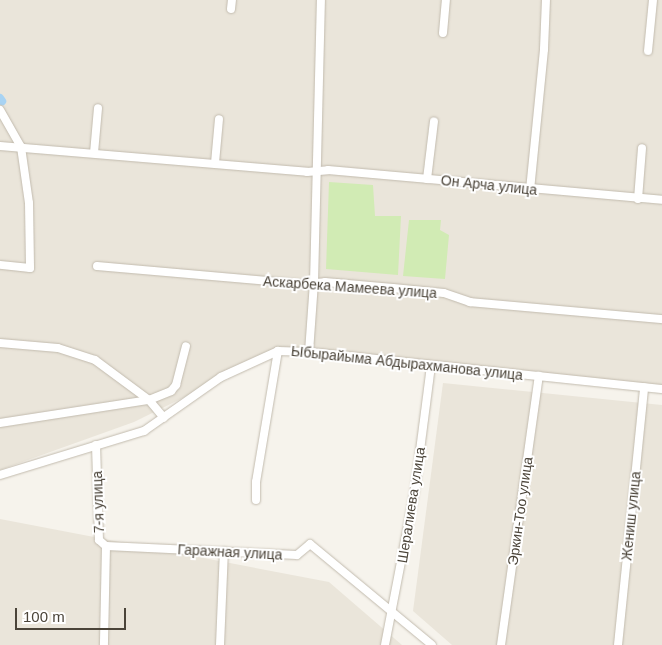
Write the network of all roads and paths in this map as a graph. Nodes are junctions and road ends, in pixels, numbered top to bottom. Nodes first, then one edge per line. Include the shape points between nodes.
1 (232, 0) edge
2 (321, 0) edge
3 (446, 0) edge
4 (546, 0) edge
5 (653, 0) edge
6 (232, 9) dead end
7 (443, 32) dead end
8 (648, 51) dead end
9 (98, 108) dead end
10 (0, 110) edge
11 (219, 119) dead end
12 (434, 121) dead end
13 (0, 146) edge
14 (21, 147) junction
15 (642, 148) dead end
16 (94, 153) junction
17 (215, 163) junction
18 (317, 171) junction
19 (427, 179) junction
20 (530, 190) junction
21 (638, 198) junction
22 (662, 200) edge
23 (0, 265) edge
24 (97, 266) dead end
25 (314, 283) junction
26 (662, 319) edge
27 (0, 342) edge
28 (186, 346) dead end
29 (278, 351) junction
30 (310, 352) junction
31 (431, 365) junction
32 (539, 376) junction
33 (644, 387) junction
34 (662, 389) edge
35 (149, 400) junction
36 (164, 418) junction
37 (0, 423) edge
38 (96, 446) junction
39 (0, 475) edge
40 (256, 500) dead end
41 (106, 546) junction
42 (224, 551) junction
43 (393, 612) junction
44 (104, 645) edge
45 (220, 645) edge
46 (385, 645) edge
47 (432, 645) edge
48 (501, 645) edge
49 (618, 645) edge

1 - 6 street
2 - 18 street
3 - 7 street
4 - 20 street
5 - 8 street
9 - 16 street
10 - 14 street
11 - 17 street
12 - 19 street
13 - 14 street, Он Арча улица
14 - 16 street, Он Арча улица
14 - 23 street via 29,202 30,268
15 - 21 street
16 - 17 street, Он Арча улица
17 - 18 street, Он Арча улица
18 - 19 street, Он Арча улица
18 - 25 street
19 - 20 street, Он Арча улица
20 - 21 street, Он Арча улица
21 - 22 street, Он Арча улица
24 - 25 street, Аскарбека Мамеева улица
25 - 26 street, Аскарбека Мамеева улица via 444,293 470,302
25 - 30 street
27 - 35 street via 58,348 94,360
28 - 35 street via 176,385 171,391
29 - 30 street, Ыбырайыма Абдырахманова улица
29 - 36 street, Ыбырайыма Абдырахманова улица via 232,370
29 - 40 street via 256,482
30 - 31 street, Ыбырайыма Абдырахманова улица
31 - 32 street, Ыбырайыма Абдырахманова улица
31 - 43 street, Шералиева улица via 415,489
32 - 33 street, Ыбырайыма Абдырахманова улица
32 - 48 street, Эркин-Тоо улица
33 - 34 street, Ыбырайыма Абдырахманова улица
33 - 49 street, Жениш улица
35 - 36 street
35 - 37 street
36 - 38 street, Ыбырайыма Абдырахманова улица via 144,431
38 - 39 street, Ыбырайыма Абдырахманова улица
38 - 41 street, 7-я улица via 99,540
41 - 42 street, Гаражная улица
41 - 44 street, 7-я улица
42 - 43 street, Гаражная улица via 297,555 310,544
42 - 45 street
43 - 46 street, Шералиева улица
43 - 47 street, Гаражная улица

